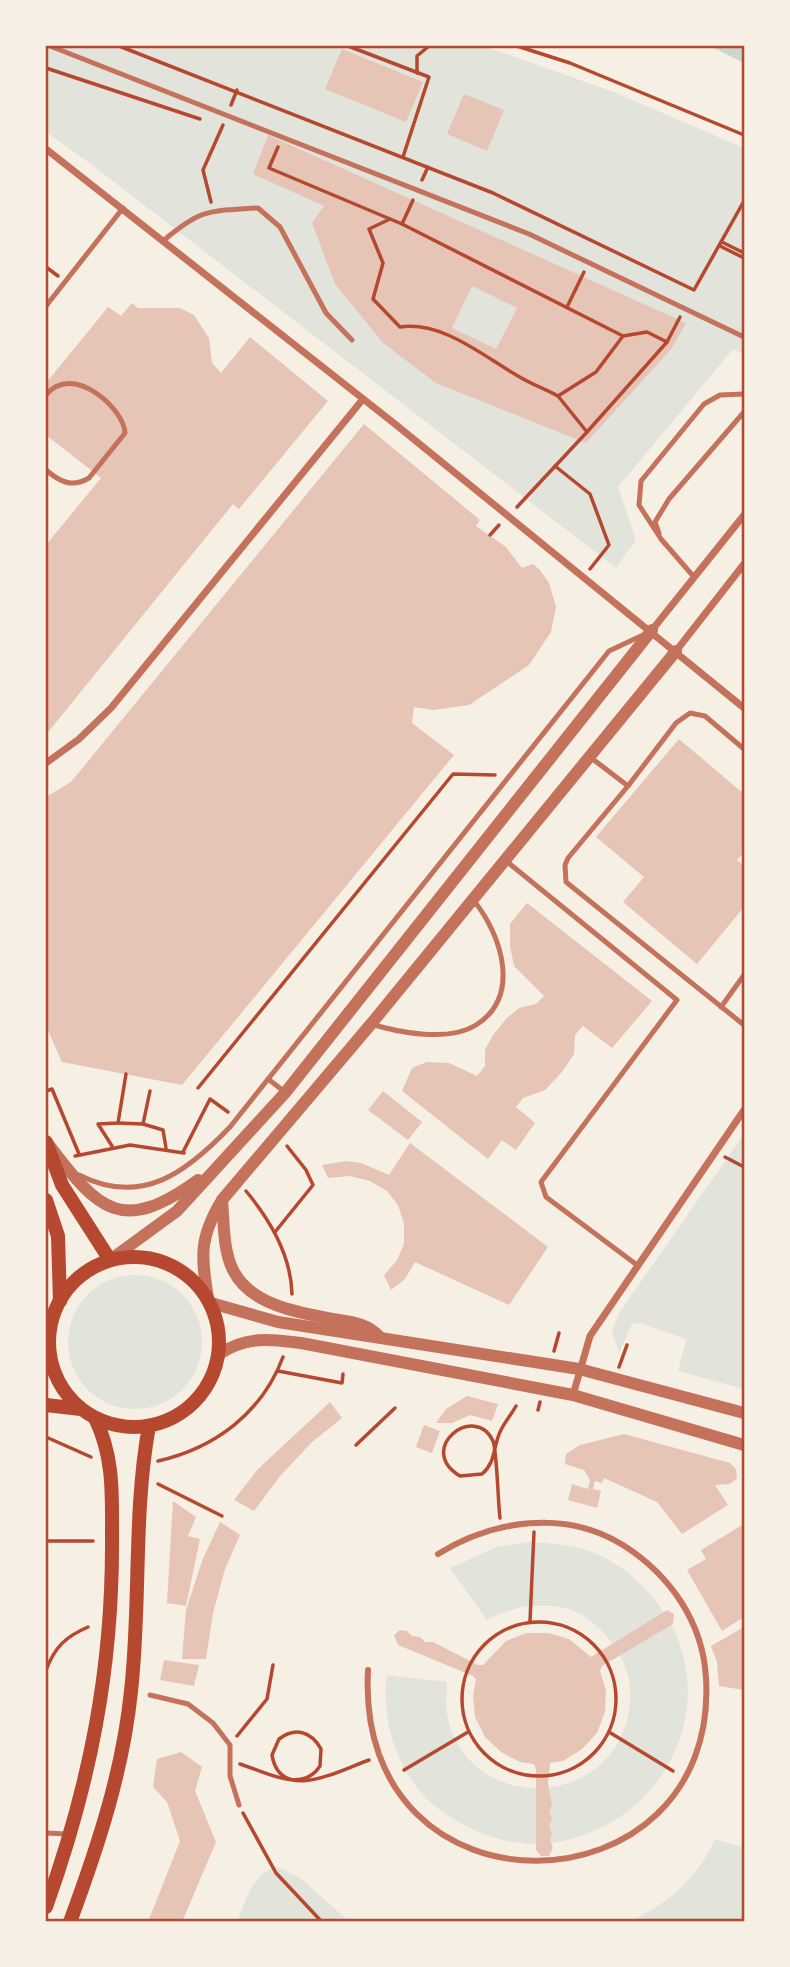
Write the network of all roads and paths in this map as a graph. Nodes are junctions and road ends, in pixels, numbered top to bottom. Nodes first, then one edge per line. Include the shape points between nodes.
1 (50, 46) edge
2 (119, 46) edge
3 (348, 46) edge
4 (429, 46) edge
5 (517, 46) edge
6 (46, 68) edge
7 (417, 73) junction
8 (202, 120) dead end
9 (215, 124) dead end
10 (227, 128) dead end
11 (744, 135) edge
12 (266, 141) dead end
13 (46, 149) edge
14 (214, 149) dead end
15 (403, 157) junction
16 (744, 201) edge
17 (123, 208) junction
18 (213, 210) junction
19 (390, 219) junction
20 (163, 241) junction
21 (598, 244) junction
22 (721, 244) junction
23 (744, 253) edge
24 (593, 254) dead end
25 (744, 258) edge
26 (587, 265) dead end
27 (46, 306) edge
28 (567, 307) junction
29 (678, 321) dead end
30 (623, 336) junction
31 (744, 337) edge
32 (352, 340) dead end
33 (667, 342) junction
34 (744, 394) edge
35 (46, 395) edge
36 (558, 396) junction
37 (363, 399) junction
38 (744, 412) edge
39 (587, 432) junction
40 (555, 466) junction
41 (46, 470) edge
42 (513, 510) dead end
43 (744, 514) edge
44 (506, 518) dead end
45 (490, 535) dead end
46 (661, 539) junction
47 (744, 564) edge
48 (584, 576) junction
49 (694, 577) junction
50 (652, 630) junction
51 (676, 651) junction
52 (744, 708) edge
53 (744, 749) edge
54 (590, 757) junction
55 (46, 763) edge
56 (495, 775) dead end
57 (628, 786) junction
58 (505, 860) junction
59 (473, 899) junction
60 (744, 975) edge
61 (721, 1007) junction
62 (371, 1024) junction
63 (744, 1025) edge
64 (126, 1074) dead end
65 (268, 1079) junction
66 (198, 1088) dead end
67 (46, 1091) edge
68 (150, 1091) dead end
69 (285, 1093) junction
70 (744, 1110) edge
71 (236, 1119) junction
72 (118, 1123) junction
73 (143, 1124) junction
74 (279, 1135) junction
75 (46, 1141) edge
76 (112, 1146) dead end
77 (166, 1148) dead end
78 (714, 1151) junction
79 (183, 1152) dead end
80 (79, 1154) dead end
81 (221, 1163) junction
82 (744, 1167) edge
83 (68, 1169) junction
84 (46, 1200) edge
85 (222, 1200) junction
86 (275, 1232) dead end
87 (286, 1259) dead end
88 (110, 1260) junction
89 (637, 1265) junction
90 (292, 1296) dead end
91 (209, 1300) junction
92 (60, 1301) junction
93 (46, 1307) edge
94 (382, 1339) junction
95 (284, 1353) dead end
96 (219, 1354) junction
97 (579, 1369) junction
98 (278, 1371) junction
99 (343, 1374) dead end
100 (573, 1395) junction
101 (46, 1405) edge
102 (516, 1406) dead end
103 (395, 1408) dead end
104 (81, 1409) junction
105 (744, 1413) edge
106 (94, 1418) junction
107 (149, 1426) junction
108 (46, 1437) edge
109 (356, 1444) dead end
110 (744, 1445) edge
111 (495, 1451) junction
112 (100, 1460) dead end
113 (153, 1462) dead end
114 (140, 1475) junction
115 (222, 1516) dead end
116 (535, 1522) junction
117 (501, 1526) junction
118 (46, 1541) edge
119 (93, 1541) dead end
120 (438, 1554) dead end
121 (530, 1621) junction
122 (88, 1627) dead end
123 (272, 1665) dead end
124 (46, 1670) edge
125 (368, 1670) dead end
126 (150, 1695) dead end
127 (468, 1732) junction
128 (609, 1732) junction
129 (230, 1745) junction
130 (378, 1757) junction
131 (231, 1762) junction
132 (284, 1778) junction
133 (685, 1778) junction
134 (389, 1779) junction
135 (297, 1782) junction
136 (239, 1805) joint
137 (46, 1833) edge
138 (70, 1834) junction
139 (46, 1907) edge
140 (70, 1922) edge
141 (323, 1922) edge

1 - 31 lane via 529,234
2 - 15 path
3 - 7 path
4 - 7 path via 417,56
5 - 11 path via 570,63
6 - 8 path
7 - 15 path via 429,78
9 - 10 path
12 - 19 path via 279,146 269,168
13 - 17 street
14 - 18 path via 203,170
15 - 21 path via 493,193
16 - 22 path
17 - 20 street
17 - 27 lane
18 - 20 lane via 191,217
18 - 32 lane via 258,208 280,227 326,313
19 - 28 path
19 - 36 path via 369,229 383,263 373,299 400,327 418,324 481,351
20 - 37 street
21 - 22 path via 694,290
21 - 24 path
22 - 23 path
22 - 25 path
26 - 28 path
28 - 30 path
29 - 33 path
30 - 33 path via 647,331
30 - 36 path via 596,372
33 - 39 path
34 - 46 lane via 720,396 704,404 641,481 639,505
35 - 41 lane via 66,381 85,385 122,420 125,433 81,482 63,483
36 - 39 path
37 - 48 street
37 - 55 street via 111,708
38 - 46 lane via 669,499 656,522
39 - 40 path
40 - 42 path
40 - 48 path via 590,494 610,545
43 - 49 street
44 - 45 path
46 - 49 lane
47 - 51 street
48 - 50 street
49 - 50 street
50 - 51 street
50 - 65 lane via 609,651
50 - 69 street
51 - 52 street
51 - 54 street
53 - 57 lane via 705,716 690,713 676,723
54 - 57 lane
54 - 58 street
56 - 66 path via 453,774
57 - 61 lane via 568,858 566,882
58 - 59 street
58 - 89 lane via 677,1000 541,1182 546,1197
59 - 62 street
59 - 62 lane via 495,932 502,957 499,997 490,1014 475,1026 455,1032 392,1030
60 - 61 lane
61 - 63 lane
62 - 74 street
64 - 72 path
65 - 69 lane
65 - 71 lane
67 - 80 path via 52,1088
68 - 73 path
69 - 81 street
70 - 78 street
71 - 79 path via 210,1099
71 - 83 lane via 208,1150 178,1174 155,1184 122,1188 93,1182
72 - 73 path
72 - 76 path via 98,1124
73 - 77 path via 163,1130
74 - 85 street
74 - 86 path via 313,1185
75 - 83 street
75 - 88 main road via 62,1185
78 - 82 path
78 - 89 street
81 - 83 street via 177,1195 150,1207 127,1210 106,1207 93,1199
81 - 88 street via 177,1211
84 - 92 main road via 58,1236
85 - 91 street via 206,1227 201,1258
85 - 94 street via 226,1247 233,1271 244,1286 265,1301 369,1325
87 - 90 path
88 - 91 main road via 142,1257 168,1263 191,1278
88 - 92 main road via 82,1275
89 - 97 street via 590,1336
91 - 94 street via 278,1322
91 - 96 main road via 219,1327
92 - 93 main road
92 - 104 main road via 50,1335 53,1370
94 - 97 street
95 - 98 path
96 - 100 street via 262,1337
96 - 107 main road via 212,1379 196,1401 175,1418
97 - 100 street
97 - 105 street
98 - 99 path via 332,1383 342,1383
98 - 113 path via 256,1405 227,1432 204,1446
100 - 110 street
101 - 104 main road
102 - 111 path
103 - 109 path
104 - 106 main road
106 - 107 main road via 121,1426
106 - 138 main road via 106,1440 112,1470 110,1642 101,1706
107 - 114 main road
108 - 112 path
111 - 111 path via 487,1434 473,1426 452,1433 443,1452 452,1471 474,1477 489,1468
111 - 117 path
114 - 115 path
114 - 140 main road via 131,1693 107,1822
116 - 117 street
116 - 121 path
116 - 133 street via 574,1526 612,1539 646,1560 694,1624 705,1662 708,1702 701,1741
117 - 120 street
118 - 119 path
121 - 127 path via 506,1628 486,1642 471,1661 462,1684 461,1708
121 - 128 path via 554,1622 576,1630 608,1663 617,1709
122 - 124 path via 67,1636 54,1650
123 - 129 path via 267,1699
125 - 130 street via 366,1699
126 - 129 lane via 188,1704 213,1723
127 - 128 path via 492,1760 526,1775 551,1775 575,1768 595,1753
127 - 134 path
128 - 133 path
129 - 131 lane
130 - 134 street
130 - 135 path
131 - 132 path
131 - 136 lane
132 - 135 path
132 - 135 path via 273,1765 274,1747 286,1733 301,1732 316,1740 322,1758 315,1774
133 - 134 street via 666,1804 615,1844 585,1856 532,1862 489,1856 459,1844 408,1805
136 - 141 path via 276,1873
137 - 138 lane
138 - 139 main road

